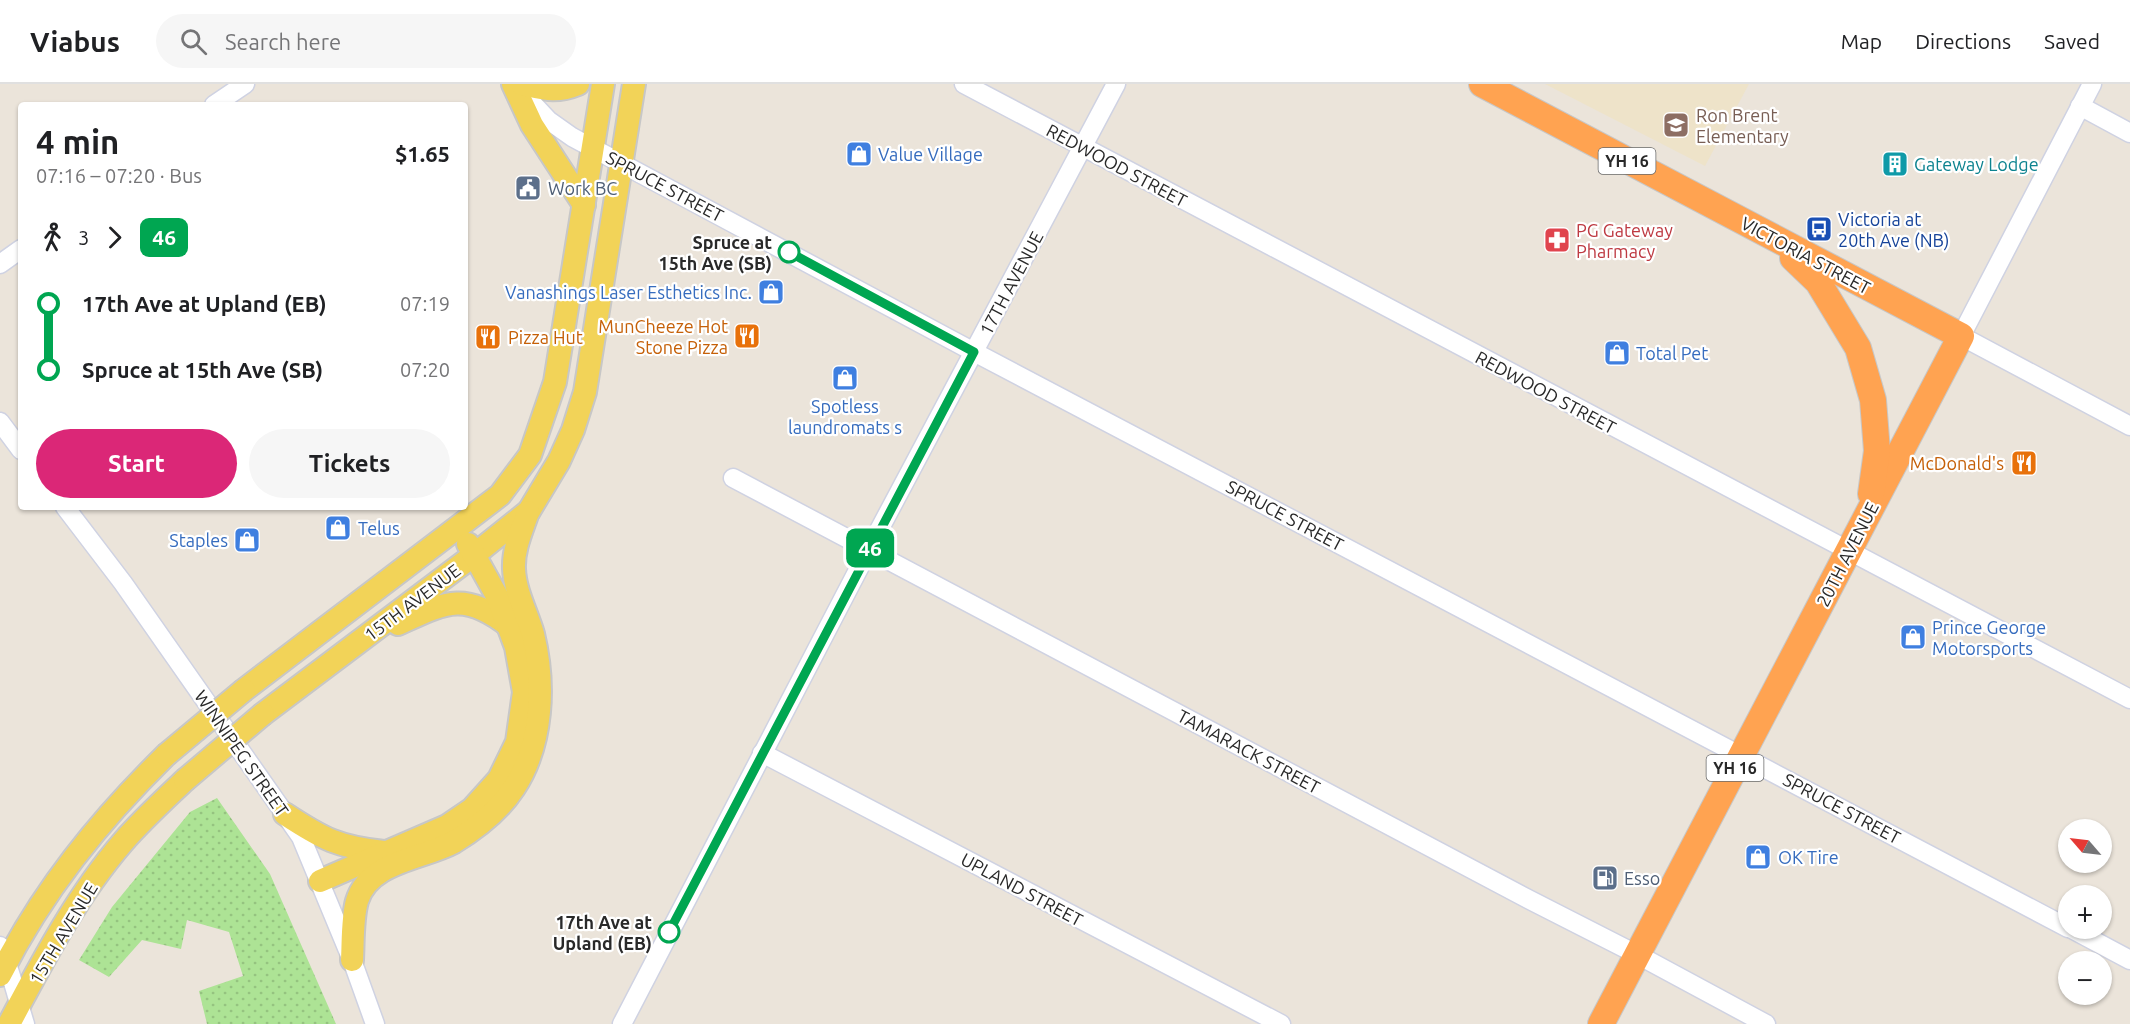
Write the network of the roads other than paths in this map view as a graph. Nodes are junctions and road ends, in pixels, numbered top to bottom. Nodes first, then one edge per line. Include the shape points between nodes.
1 (245, 84) edge
2 (514, 84) edge
3 (522, 84) edge
4 (578, 84) edge
5 (603, 84) edge
6 (634, 84) edge
7 (964, 84) edge
8 (1116, 84) edge
9 (1482, 84) edge
10 (2092, 84) edge
11 (218, 102) edge
12 (2080, 106) junction
13 (2130, 133) edge
14 (593, 147) junction
15 (1082, 147) junction
16 (622, 162) junction
17 (584, 205) junction
18 (1772, 237) junction
19 (18, 251) edge
20 (0, 264) edge
21 (1960, 336) junction
22 (974, 352) junction
23 (0, 422) edge
24 (2130, 426) edge
25 (18, 446) edge
26 (733, 478) dead end
27 (67, 510) edge
28 (529, 511) junction
29 (1869, 511) junction
30 (460, 526) junction
31 (869, 549) junction
32 (1849, 551) junction
33 (474, 555) junction
34 (509, 626) junction
35 (359, 642) junction
36 (2130, 699) edge
37 (762, 753) junction
38 (1742, 755) junction
39 (285, 814) junction
40 (385, 852) junction
41 (320, 881) junction
42 (2058, 922) edge
43 (2090, 939) edge
44 (1638, 955) junction
45 (352, 960) junction
46 (2130, 960) edge
47 (2, 961) edge
48 (18, 1018) edge
49 (375, 1024) edge
50 (622, 1024) edge
51 (1281, 1024) edge
52 (1601, 1024) edge
53 (1766, 1024) edge

1 - 11 street
2 - 14 street, SPRUCE STREET via 548,120
2 - 17 main road via 532,125
3 - 4 main road via 563,90
5 - 14 main road, 15TH AVENUE
6 - 16 main road, 15TH AVENUE
7 - 15 street, REDWOOD STREET
8 - 15 street, 17TH AVENUE
9 - 18 highway, VICTORIA STREET / YH 16
10 - 12 street, 20TH AVENUE
12 - 13 street
12 - 21 street, 20TH AVENUE
14 - 16 street, SPRUCE STREET
14 - 17 main road, 15TH AVENUE
15 - 22 street, 17TH AVENUE
15 - 32 street, REDWOOD STREET
16 - 22 street, SPRUCE STREET
16 - 28 main road, 15TH AVENUE via 585,392 559,461
17 - 30 main road, 15TH AVENUE via 555,382 530,455 500,495
18 - 21 highway, VICTORIA STREET / YH 16
18 - 29 highway via 1818,282 1858,348 1873,400 1877,451
19 - 20 street
21 - 24 street, VICTORIA STREET
21 - 29 highway, 20TH AVENUE / YH 16
22 - 31 street, 17TH AVENUE
22 - 38 street, SPRUCE STREET
23 - 25 street
26 - 31 street, TAMARACK STREET
27 - 39 street, WINNIPEG STREET
28 - 33 main road, 15TH AVENUE
28 - 45 main road via 518,540 514,569 533,636 541,693 533,746 514,788 483,823 452,843 371,879 357,901
29 - 32 highway, 20TH AVENUE / YH 16
30 - 33 main road
30 - 47 main road, 15TH AVENUE, bridge via 166,754 102,821
31 - 37 street, 17TH AVENUE
31 - 44 street, TAMARACK STREET
32 - 36 street, REDWOOD STREET
32 - 38 highway, 20TH AVENUE / YH 16
33 - 34 main road
33 - 35 main road, 15TH AVENUE
34 - 35 main road via 481,608 454,602
34 - 40 main road via 524,692 517,742 499,779 472,809 447,826
35 - 48 main road, 15TH AVENUE, bridge via 263,714 135,828 60,932
37 - 50 street, 17TH AVENUE
37 - 51 street, UPLAND STREET
38 - 42 street, SPRUCE STREET
38 - 44 highway, 20TH AVENUE / YH 16
39 - 40 main road via 339,845
39 - 41 street, WINNIPEG STREET via 301,837
40 - 41 main road
41 - 45 street, WINNIPEG STREET
43 - 46 street, SPRUCE STREET
44 - 52 highway, 20TH AVENUE / YH 16
44 - 53 street, TAMARACK STREET
45 - 49 street, WINNIPEG STREET
47 - 48 street

